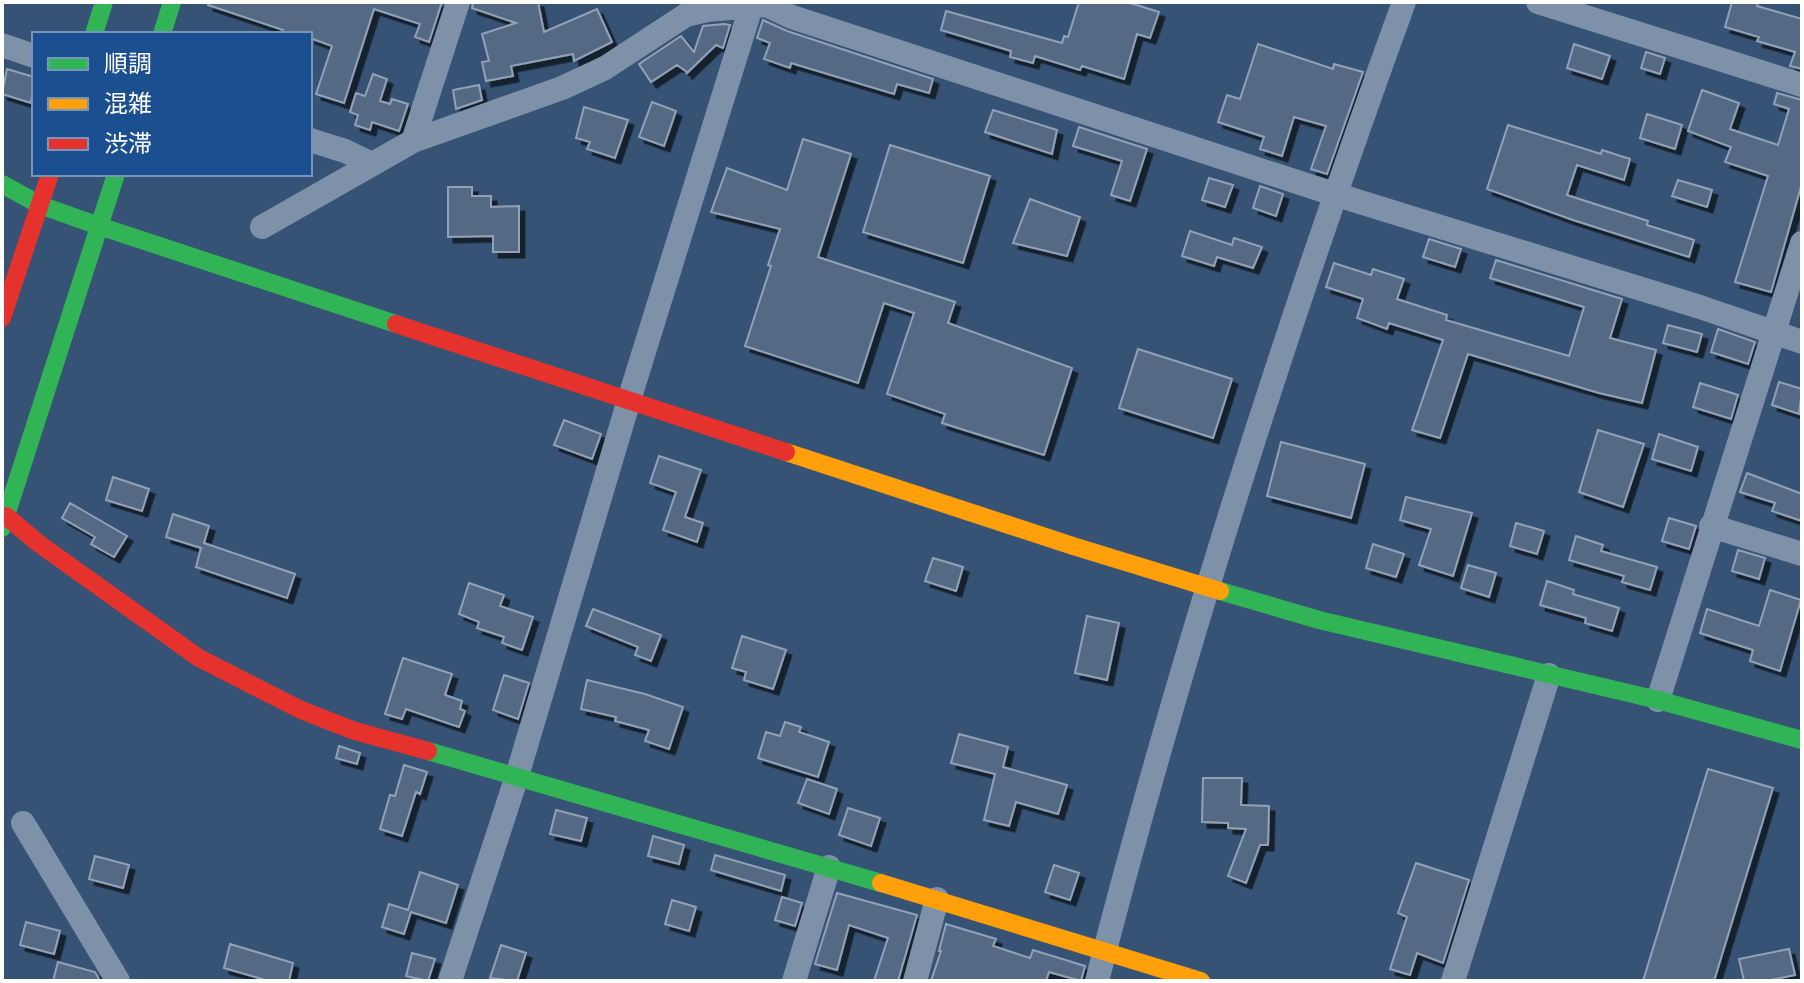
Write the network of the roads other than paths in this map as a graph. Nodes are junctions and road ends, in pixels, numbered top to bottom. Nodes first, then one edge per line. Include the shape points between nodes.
1 (104, 2) edge
2 (172, 2) edge
3 (458, 2) edge
4 (1404, 2) edge
5 (1538, 2) edge
6 (764, 5) edge
7 (95, 32) edge
8 (163, 32) edge
9 (2, 45) edge
10 (32, 55) edge
11 (1802, 85) edge
12 (312, 141) edge
13 (413, 141) junction
14 (372, 164) junction
15 (49, 176) edge
16 (115, 176) edge
17 (2, 184) edge
18 (1334, 194) junction
19 (40, 205) junction
20 (99, 226) junction
21 (262, 227) dead end
22 (1802, 243) edge
23 (2, 318) edge
24 (1773, 333) junction
25 (1802, 342) edge
26 (629, 400) junction
27 (4, 522) edge
28 (1711, 526) junction
29 (1802, 554) edge
30 (1207, 587) junction
31 (1549, 675) junction
32 (1658, 700) junction
33 (1802, 740) edge
34 (517, 776) junction
35 (23, 823) dead end
36 (829, 867) junction
37 (937, 899) junction
38 (1105, 951) junction
39 (1159, 976) edge
40 (118, 981) edge
41 (450, 981) edge
42 (794, 981) edge
43 (915, 981) edge
44 (1097, 981) edge
45 (1201, 981) edge
46 (1453, 981) edge

1 - 7 main road
2 - 8 main road
3 - 13 street
4 - 18 street
5 - 11 street
6 - 13 street via 686,15 605,68 562,88
6 - 18 street
6 - 26 street
9 - 10 street
12 - 14 street
13 - 14 street
14 - 21 street
15 - 19 main road
16 - 20 main road
17 - 19 main road
18 - 24 street
18 - 30 street
19 - 20 main road
19 - 23 main road
20 - 26 main road
20 - 27 main road
22 - 24 street
24 - 25 street
24 - 28 street
26 - 30 main road
26 - 34 street
27 - 34 main road via 211,665 301,710 355,731
28 - 29 street
28 - 32 street
30 - 31 main road via 1319,620
30 - 38 street
31 - 32 main road
31 - 46 street
32 - 33 main road
34 - 36 main road
34 - 41 street
35 - 40 street
36 - 37 main road
36 - 42 street
37 - 38 main road
37 - 43 street
38 - 39 main road
38 - 44 street
39 - 45 main road

